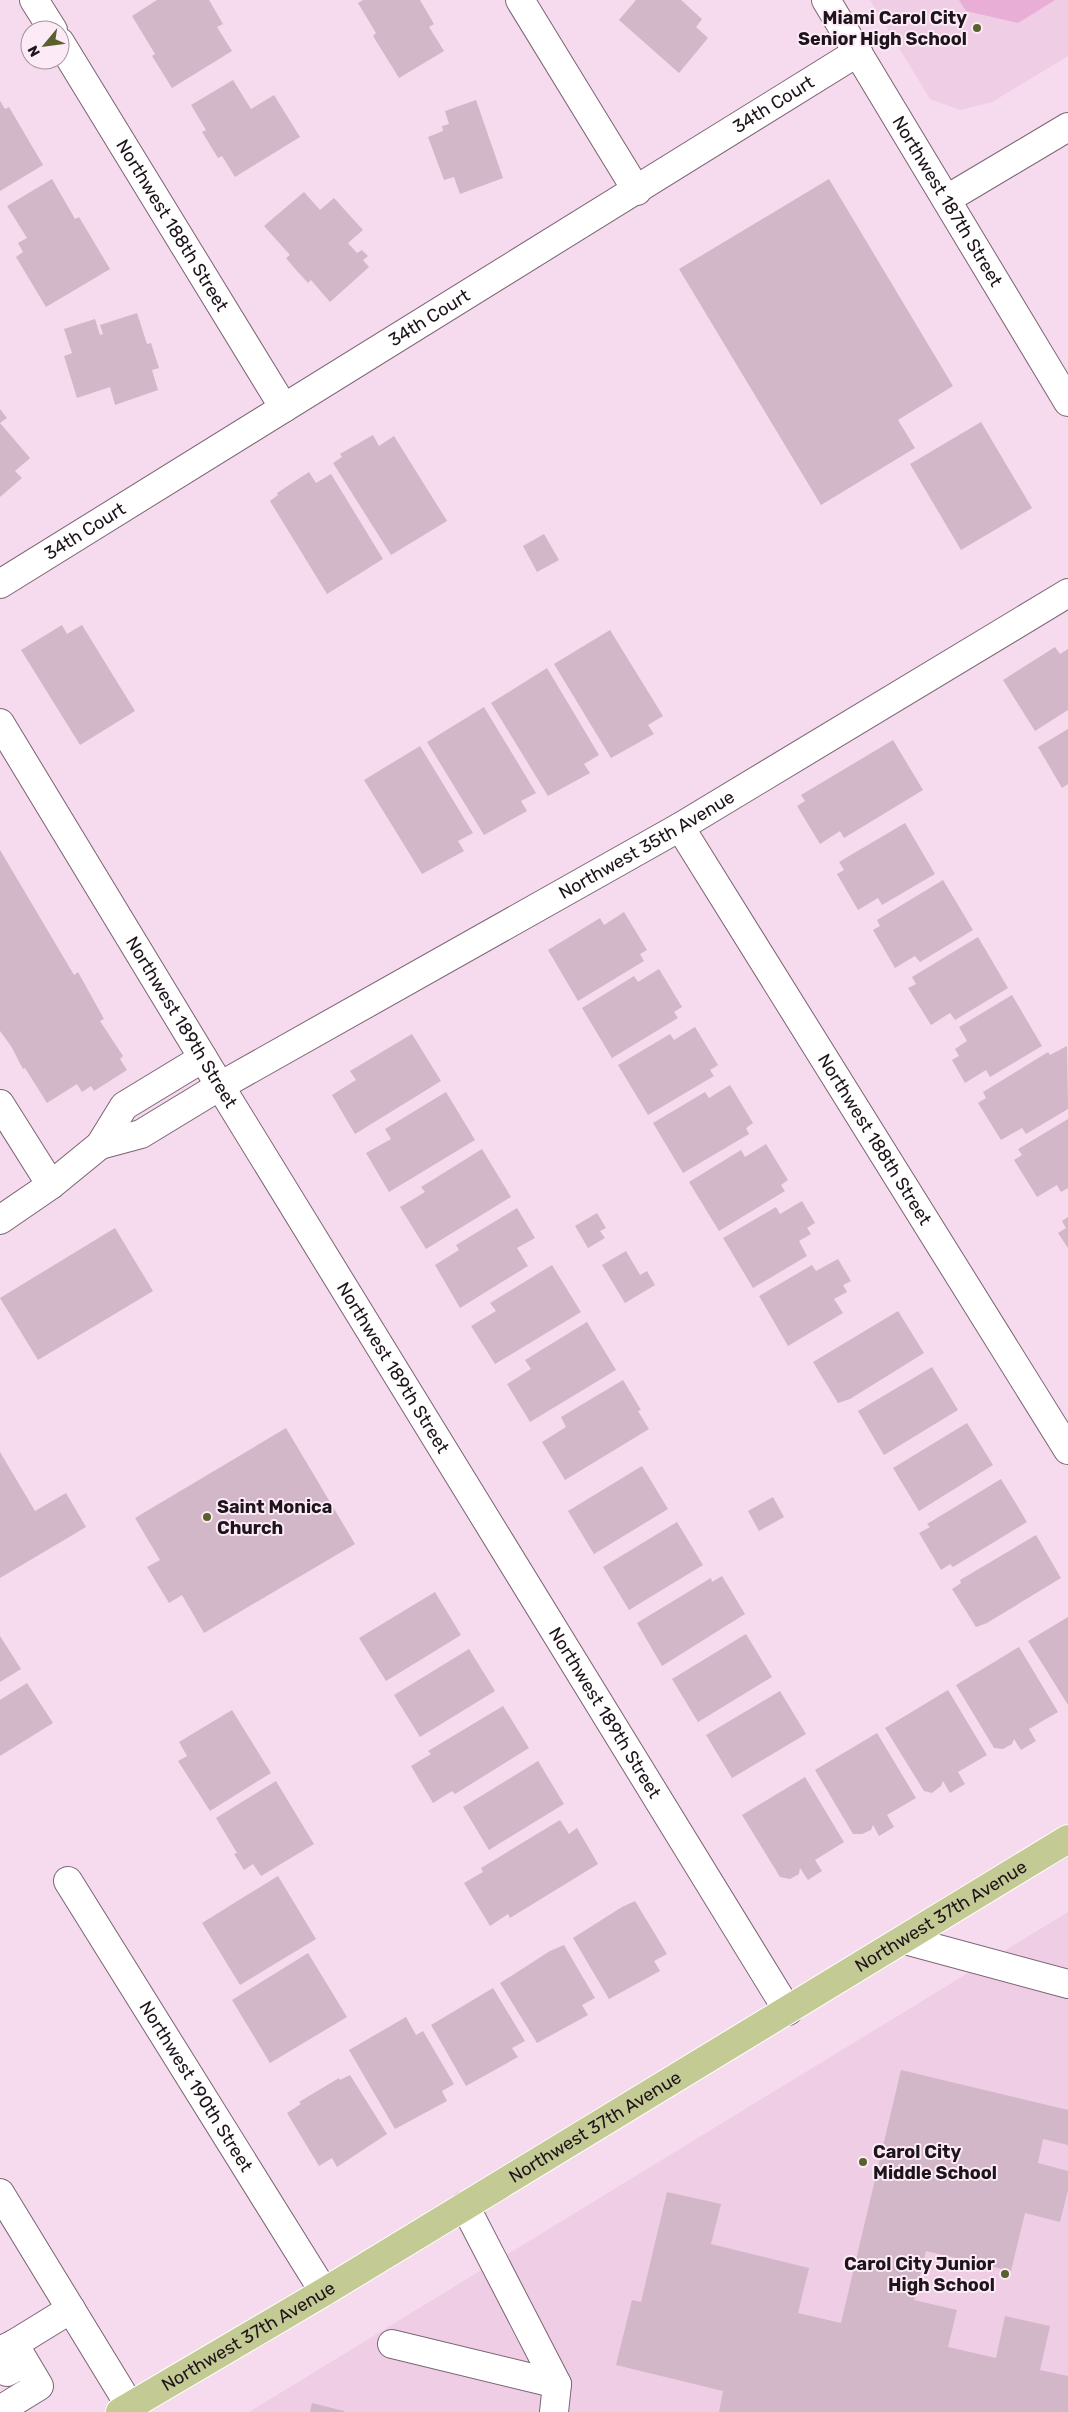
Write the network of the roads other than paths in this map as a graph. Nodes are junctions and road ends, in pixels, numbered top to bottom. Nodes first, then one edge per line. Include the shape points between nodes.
1 (34, 0) edge
2 (520, 0) edge
3 (826, 0) edge
4 (47, 20) edge
5 (858, 52) junction
6 (70, 58) edge
7 (1068, 127) edge
8 (637, 190) junction
9 (947, 199) junction
10 (1068, 402) edge
11 (284, 408) junction
12 (0, 584) edge
13 (1068, 593) edge
14 (0, 722) edge
15 (680, 827) junction
16 (203, 1058) junction
17 (220, 1086) junction
18 (0, 1104) edge
19 (100, 1145) junction
20 (51, 1186) junction
21 (0, 1220) edge
22 (1068, 1450) edge
23 (1068, 1839) edge
24 (68, 1881) dead end
25 (905, 1940) junction
26 (1068, 1984) edge
27 (788, 2011) junction
28 (0, 2193) edge
29 (466, 2206) junction
30 (324, 2292) junction
31 (71, 2309) junction
32 (392, 2344) dead end
33 (7, 2352) edge
34 (557, 2384) junction
35 (125, 2409) edge
36 (0, 2410) edge
37 (554, 2412) edge

1 - 4 street
2 - 8 street
3 - 5 street, Northwest 187th Street
5 - 8 street, 34th Court
5 - 9 street, Northwest 187th Street
6 - 11 street, Northwest 188th Street
7 - 9 street
8 - 11 street, 34th Court
9 - 10 street, Northwest 187th Street
11 - 12 street, 34th Court
13 - 15 street, Northwest 35th Avenue
14 - 16 street, Northwest 189th Street
15 - 17 street, Northwest 35th Avenue
15 - 22 street, Northwest 188th Street
16 - 17 street, Northwest 189th Street
16 - 19 street via 124,1106
17 - 19 street, Northwest 35th Avenue via 141,1134
17 - 27 street, Northwest 189th Street
18 - 20 street
19 - 20 street
20 - 21 street
23 - 25 main road, Northwest 37th Avenue
24 - 30 street, Northwest 190th Street
25 - 26 street
25 - 27 main road, Northwest 37th Avenue
27 - 29 main road, Northwest 37th Avenue
28 - 31 street
29 - 30 main road, Northwest 37th Avenue
29 - 34 street
30 - 35 main road, Northwest 37th Avenue
31 - 33 street
31 - 35 street
32 - 34 street
33 - 36 street via 39,2386
34 - 37 street

